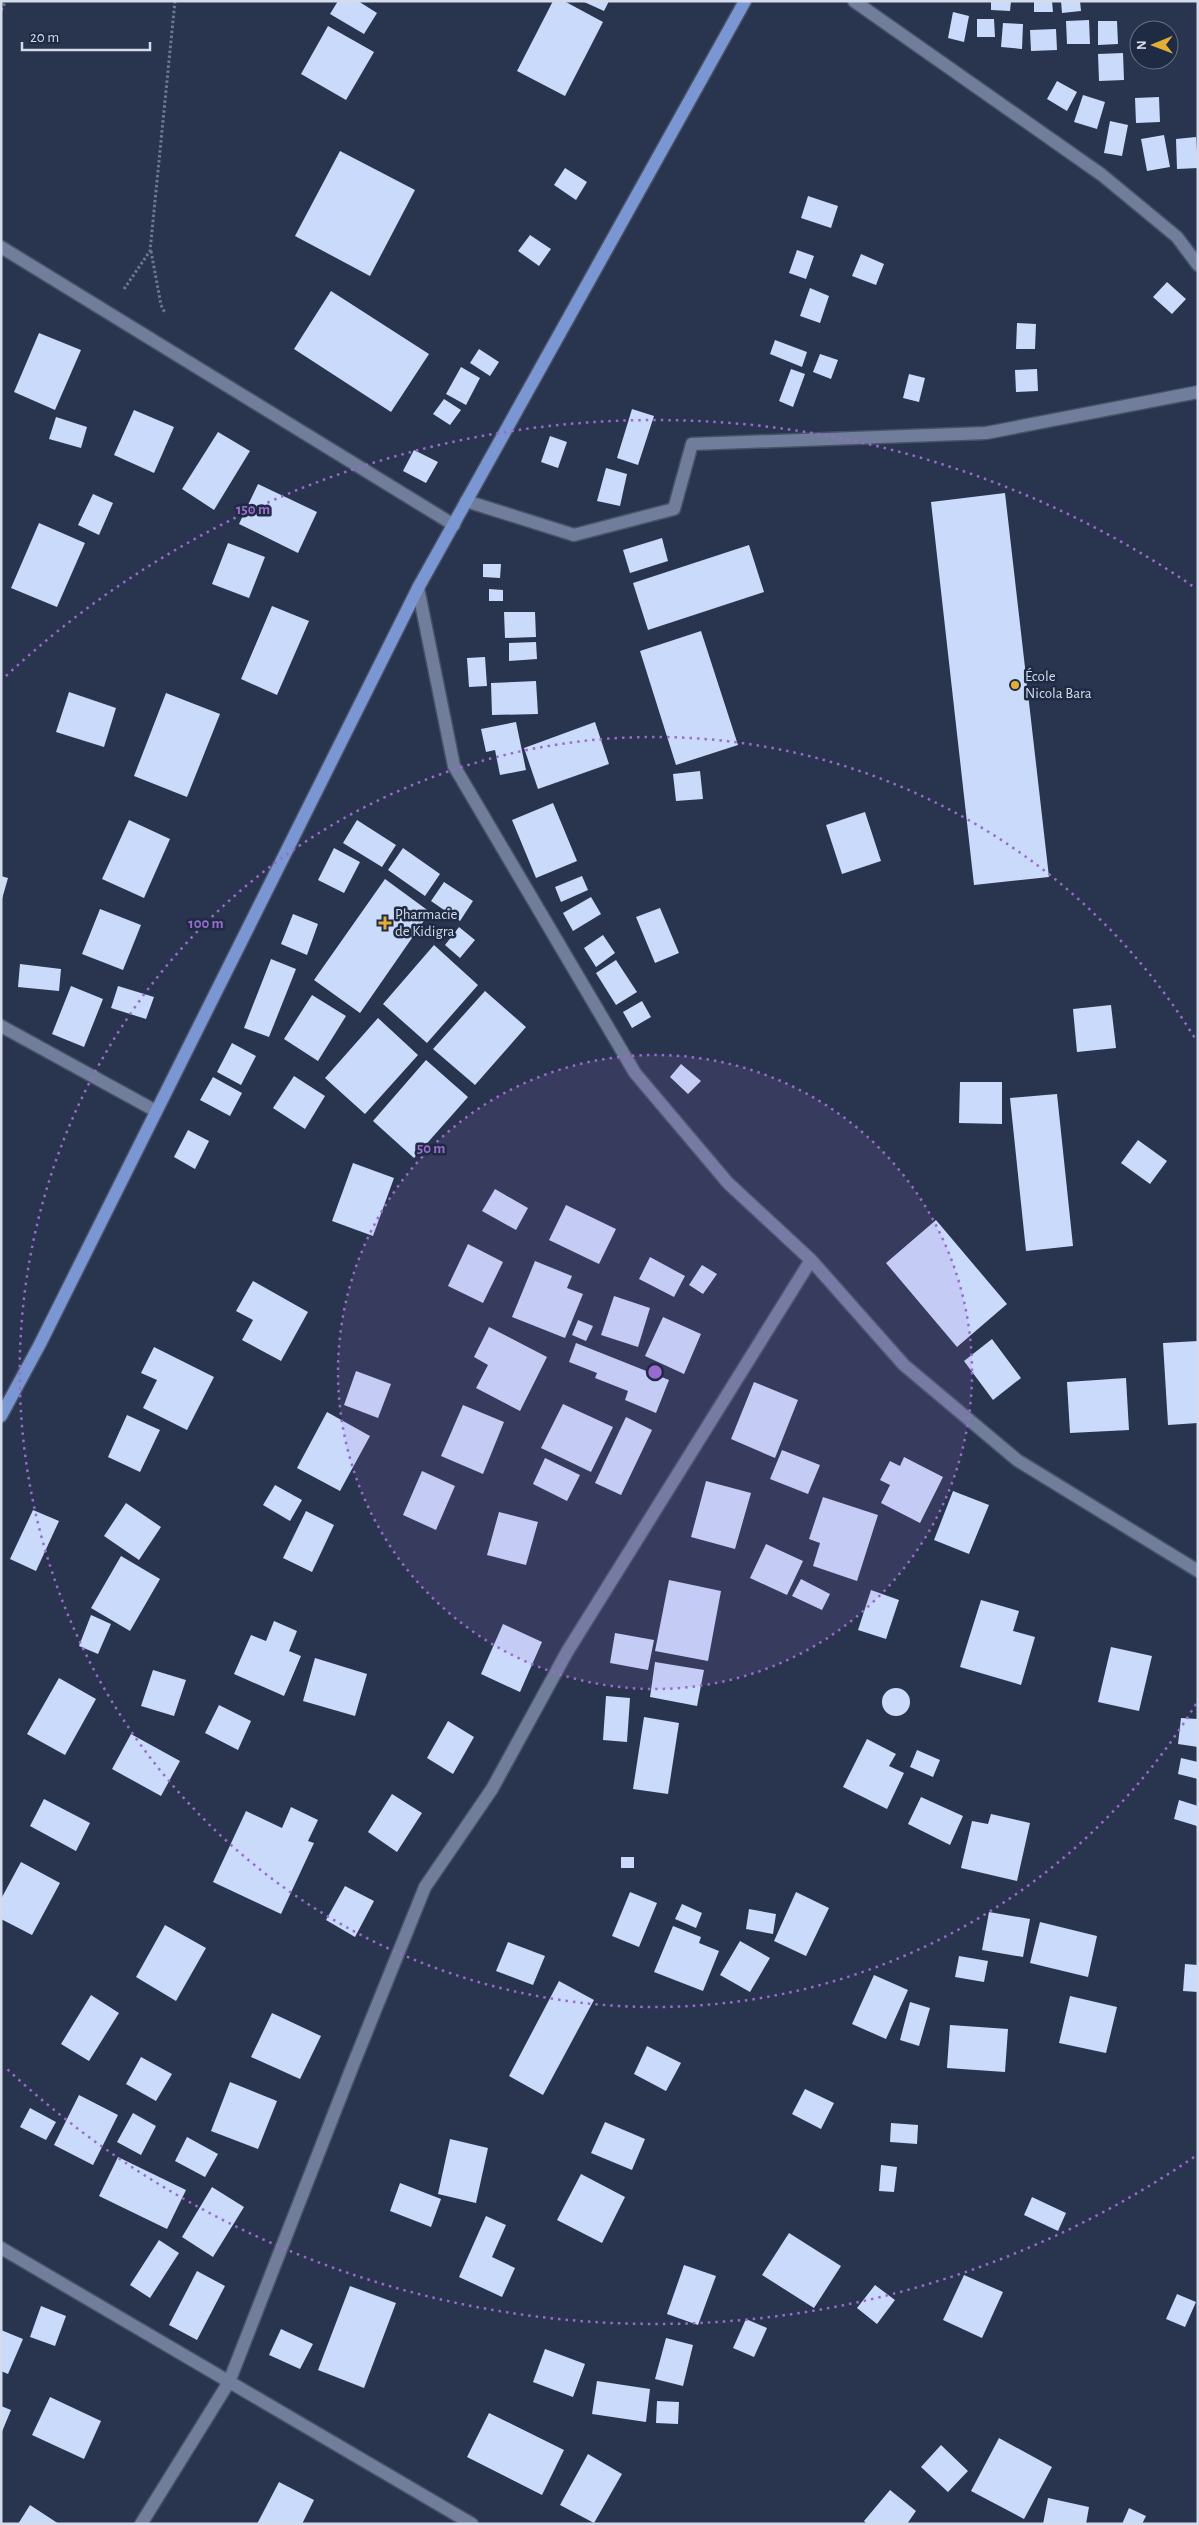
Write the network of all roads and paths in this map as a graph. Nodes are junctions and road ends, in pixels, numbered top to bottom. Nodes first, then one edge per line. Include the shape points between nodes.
1 (6, 1) edge
2 (175, 1) edge
3 (745, 1) edge
4 (854, 1) edge
5 (1, 10) edge
6 (1, 247) edge
7 (150, 251) junction
8 (1198, 265) edge
9 (109, 312) junction
10 (166, 314) dead end
11 (1198, 392) edge
12 (466, 501) junction
13 (454, 525) junction
14 (418, 588) junction
15 (1, 1026) edge
16 (156, 1111) junction
17 (811, 1260) junction
18 (1, 1416) edge
19 (1198, 1571) edge
20 (1, 2248) edge
21 (229, 2382) junction
22 (141, 2524) edge
23 (472, 2524) edge

1 - 5 path
2 - 7 path
3 - 12 main road
4 - 8 street via 1102,175 1177,237
6 - 9 street
7 - 9 path
7 - 10 path via 161,305
9 - 13 street
11 - 12 street via 986,433 692,444 674,509 574,535
12 - 13 main road
13 - 14 main road
14 - 16 main road
14 - 17 street via 454,766 531,900 635,1073 728,1183
15 - 16 street
16 - 18 main road
17 - 19 street via 904,1365 1018,1460
17 - 21 street via 567,1652 492,1790 425,1887
20 - 21 street
21 - 22 street
21 - 23 street

